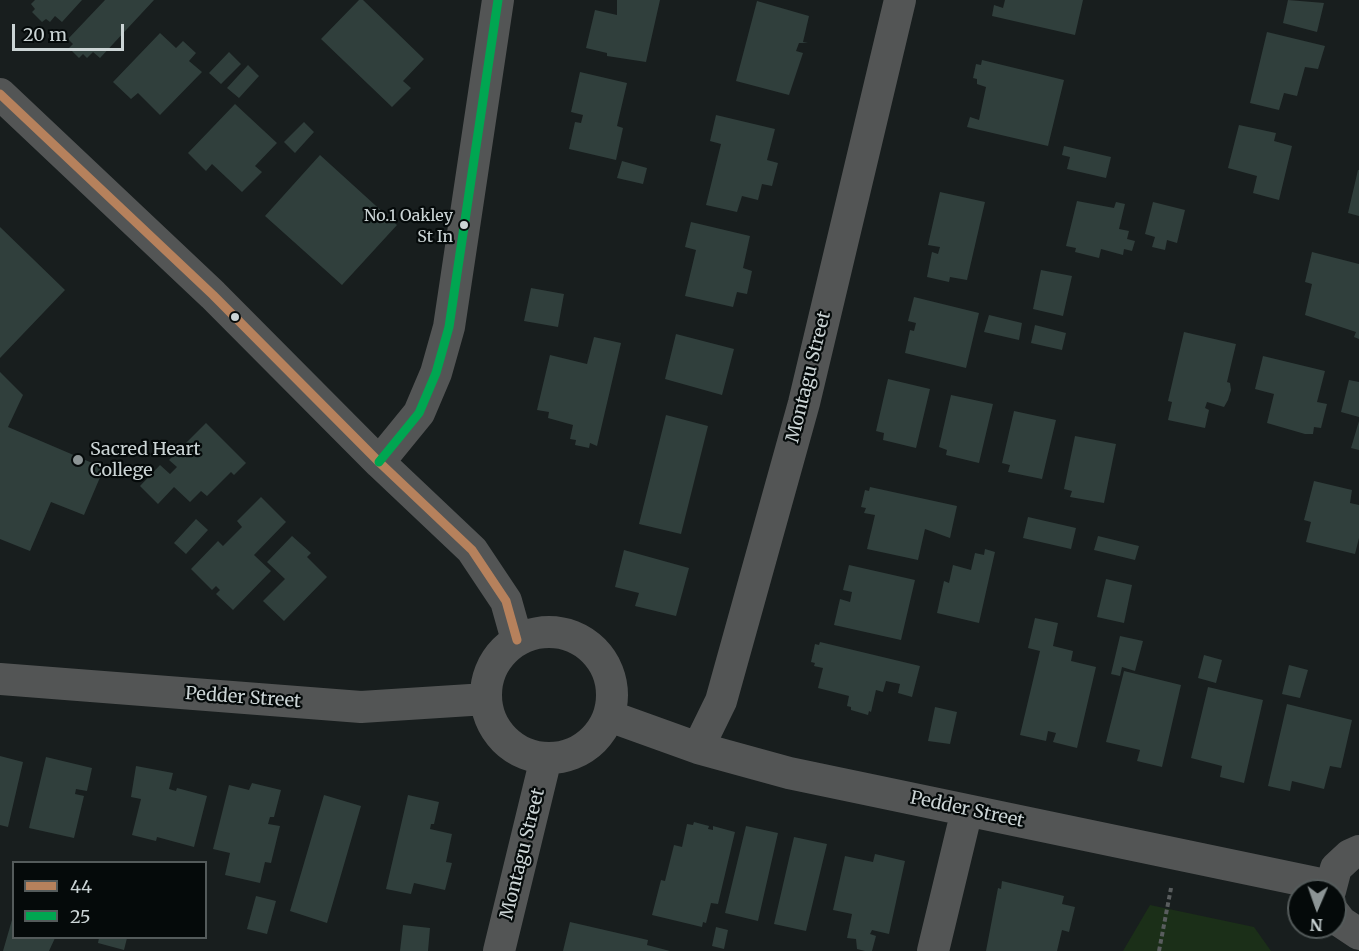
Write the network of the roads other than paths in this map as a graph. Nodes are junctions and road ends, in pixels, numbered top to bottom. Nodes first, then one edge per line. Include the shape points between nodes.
1 (498, 0) edge
2 (900, 0) edge
3 (0, 94) edge
4 (380, 462) junction
5 (517, 640) junction
6 (0, 679) edge
7 (486, 699) junction
8 (609, 716) junction
9 (698, 748) junction
10 (546, 758) junction
11 (967, 810) junction
12 (1359, 851) edge
13 (1337, 879) edge
14 (1287, 885) edge
15 (499, 951) edge
16 (933, 951) edge

1 - 4 street via 449,327 436,373 418,413
2 - 9 street, Montagu Street via 804,403 721,701
3 - 4 street via 213,295
4 - 5 street via 472,550 506,601
5 - 7 street via 493,665
5 - 8 street via 535,633 554,632 573,636 589,646 610,678 613,697
6 - 7 street, Pedder Street via 361,707
7 - 10 street via 490,717 512,746
8 - 9 street, Pedder Street
8 - 10 street via 599,734 584,747 566,756
9 - 11 street, Pedder Street via 789,773
10 - 15 street, Montagu Street
11 - 14 street, Pedder Street via 1179,855
11 - 16 street
12 - 13 street via 1342,861

